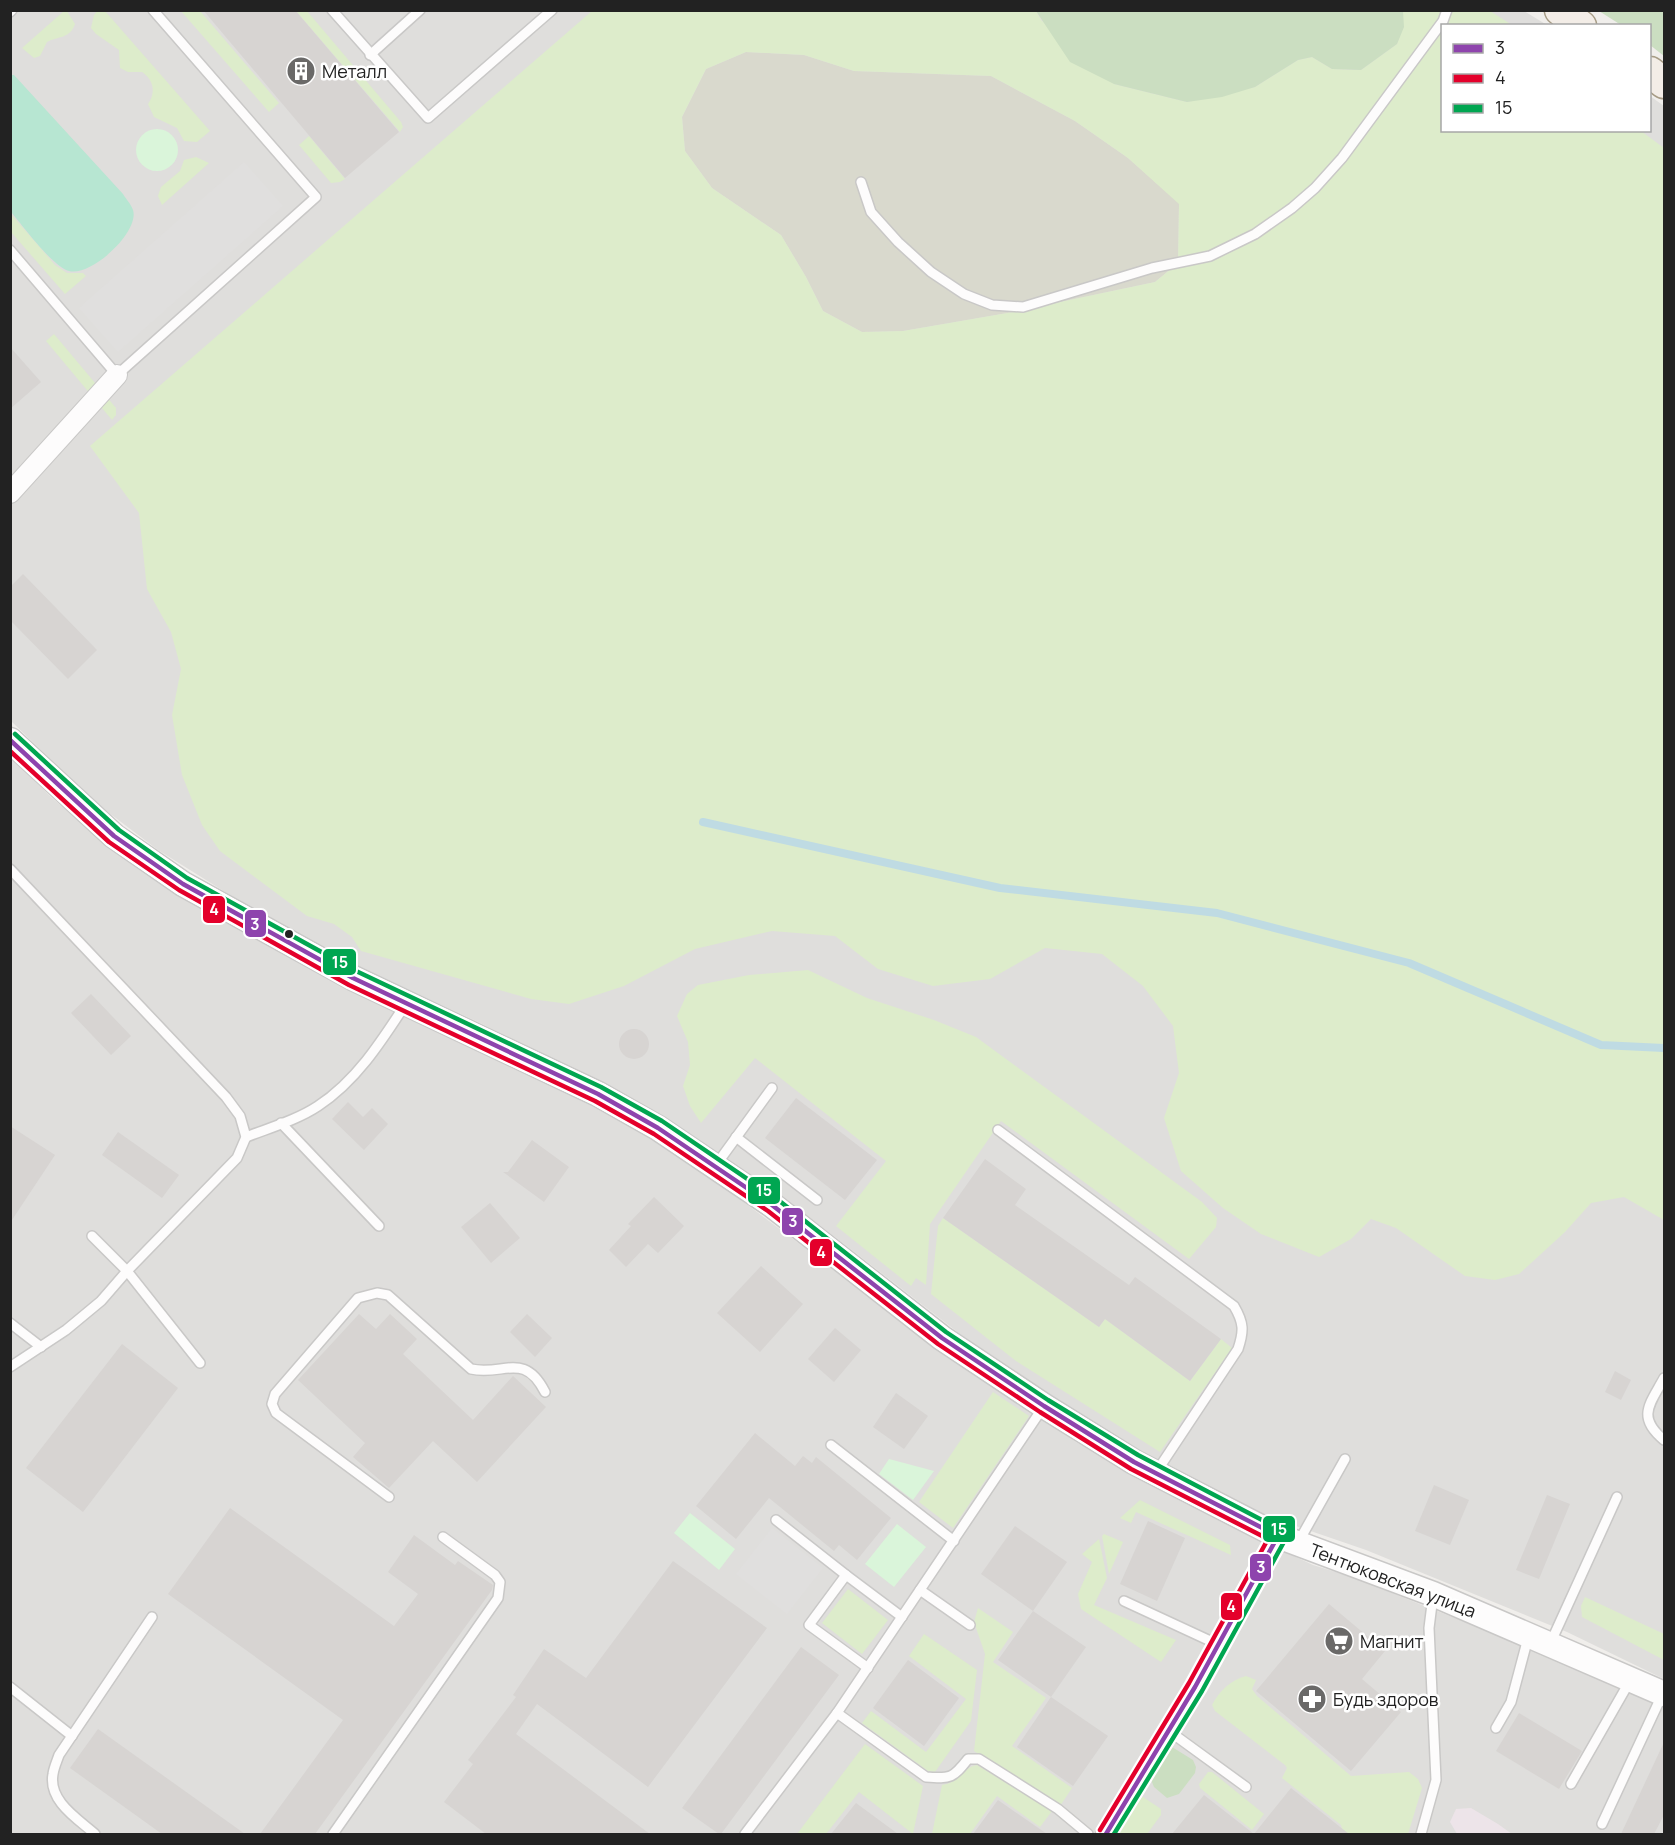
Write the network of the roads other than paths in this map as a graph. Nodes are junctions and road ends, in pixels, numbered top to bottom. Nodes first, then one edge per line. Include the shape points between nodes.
1 (153, 10) edge
2 (332, 10) edge
3 (420, 10) edge
4 (552, 10) edge
5 (1447, 10) edge
6 (370, 54) junction
7 (1651, 73) edge
8 (1665, 83) edge
9 (861, 182) dead end
10 (10, 250) edge
11 (117, 375) junction
12 (10, 493) edge
13 (10, 740) edge
14 (10, 869) edge
15 (406, 1004) junction
16 (772, 1088) dead end
17 (281, 1123) junction
18 (998, 1130) dead end
19 (246, 1137) junction
20 (736, 1137) junction
21 (716, 1166) junction
22 (817, 1200) dead end
23 (380, 1226) dead end
24 (92, 1236) dead end
25 (127, 1271) junction
26 (10, 1323) edge
27 (41, 1347) junction
28 (200, 1363) dead end
29 (10, 1367) edge
30 (1665, 1378) edge
31 (545, 1392) dead end
32 (1044, 1406) junction
33 (1665, 1440) edge
34 (831, 1445) dead end
35 (1345, 1459) dead end
36 (1155, 1473) junction
37 (389, 1497) dead end
38 (1617, 1497) dead end
39 (776, 1520) dead end
40 (443, 1537) dead end
41 (1288, 1540) junction
42 (954, 1541) junction
43 (846, 1575) junction
44 (920, 1590) junction
45 (1433, 1594) junction
46 (1124, 1601) dead end
47 (152, 1617) dead end
48 (902, 1617) junction
49 (970, 1625) dead end
50 (1539, 1640) junction
51 (1219, 1645) junction
52 (868, 1668) junction
53 (1631, 1679) junction
54 (10, 1687) edge
55 (1664, 1693) edge
56 (837, 1713) junction
57 (1496, 1728) dead end
58 (1169, 1731) junction
59 (72, 1736) junction
60 (1571, 1784) dead end
61 (1246, 1787) dead end
62 (1602, 1824) dead end
63 (95, 1834) edge
64 (333, 1834) edge
65 (745, 1834) edge
66 (1088, 1834) edge
67 (1106, 1834) edge
68 (1421, 1834) edge

1 - 11 lane via 316,197
2 - 6 lane
3 - 6 lane
4 - 6 lane via 428,118
5 - 9 lane via 1443,21 1342,159 1315,188 1255,234 1210,256 1152,268 1023,307 992,305 964,294 931,272 898,242 871,212
7 - 8 main road
10 - 11 lane
11 - 12 street
13 - 15 street, Тентюковская улица via 114,836 183,884
14 - 19 lane via 208,1077 240,1116
15 - 17 lane via 376,1049 339,1091 316,1108
15 - 21 street, Тентюковская улица via 598,1094
16 - 20 lane
17 - 19 lane
17 - 23 lane
18 - 36 lane via 1234,1306 1241,1318 1243,1334 1238,1349
19 - 25 lane via 237,1158
20 - 21 lane
20 - 22 lane
21 - 32 street, Тентюковская улица via 942,1338
24 - 25 lane
25 - 27 lane via 101,1301
25 - 28 lane
26 - 27 lane
27 - 29 lane
30 - 33 lane via 1647,1410 1648,1421
31 - 37 lane via 526,1369 471,1369 388,1295 377,1293 358,1298 267,1405
32 - 36 street, Тентюковская улица
32 - 42 lane
34 - 42 lane
35 - 41 lane
36 - 41 street, Тентюковская улица
38 - 50 lane
39 - 43 lane
40 - 64 lane via 495,1575 500,1582 498,1598
41 - 45 street, Тентюковская улица
41 - 51 street
42 - 44 lane
43 - 48 lane
43 - 52 lane via 809,1625
44 - 48 lane
44 - 49 lane
45 - 50 street, Тентюковская улица
45 - 68 lane via 1429,1628 1436,1780
46 - 51 lane
47 - 59 lane
48 - 52 lane
50 - 53 street, Тентюковская улица
50 - 57 lane
51 - 58 street
52 - 56 lane
53 - 55 street, Тентюковская улица
53 - 60 lane
54 - 59 lane
55 - 62 lane
56 - 65 lane
56 - 66 lane via 926,1777 954,1776 968,1759 979,1758 1058,1809
58 - 61 lane
58 - 67 street
59 - 63 lane via 52,1775 54,1788 59,1803

